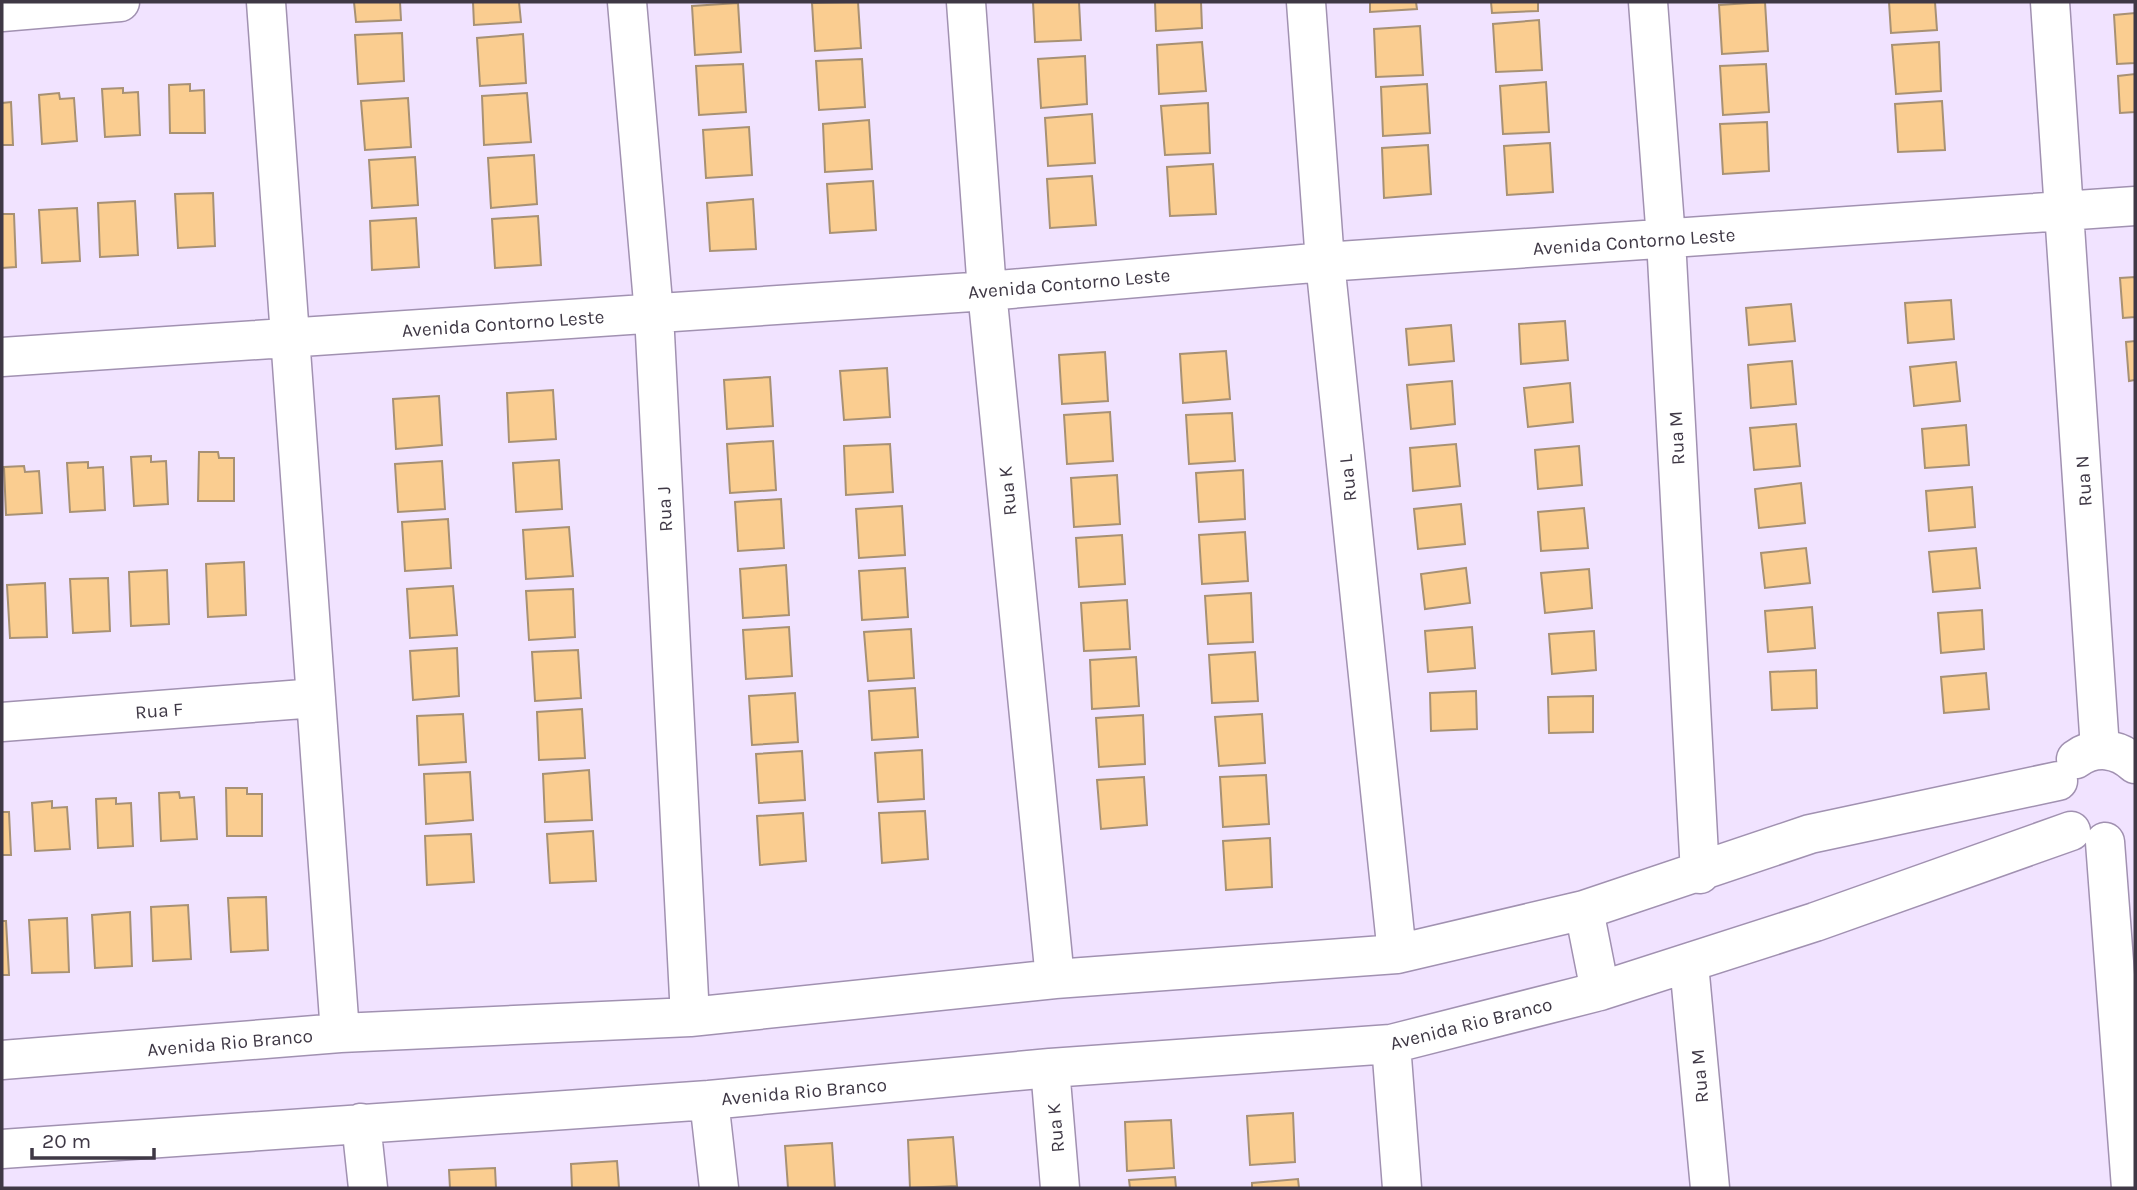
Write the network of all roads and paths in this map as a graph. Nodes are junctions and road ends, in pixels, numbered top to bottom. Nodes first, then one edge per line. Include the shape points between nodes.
1 (120, 2) edge
2 (266, 2) edge
3 (627, 2) edge
4 (965, 2) edge
5 (1306, 2) edge
6 (1648, 2) edge
7 (2050, 2) edge
8 (2, 12) edge
9 (2135, 206) edge
10 (2066, 212) junction
11 (1665, 239) junction
12 (1325, 262) junction
13 (987, 291) junction
14 (654, 314) junction
15 (291, 337) junction
16 (2, 357) edge
17 (316, 698) junction
18 (2, 722) edge
19 (2126, 759) edge
20 (2058, 781) junction
21 (2104, 834) edge
22 (1700, 874) junction
23 (1584, 911) junction
24 (1397, 954) junction
25 (1689, 964) junction
26 (1055, 979) junction
27 (1600, 991) junction
28 (690, 1017) junction
29 (340, 1033) junction
30 (1391, 1044) junction
31 (2, 1060) edge
32 (1050, 1068) junction
33 (709, 1100) junction
34 (361, 1123) junction
35 (2, 1150) edge
36 (368, 1188) edge
37 (719, 1188) edge
38 (1060, 1188) edge
39 (1402, 1188) edge
40 (1710, 1188) edge
41 (2131, 1188) edge

1 - 8 street
2 - 15 street
3 - 14 street, Rua J
4 - 13 street, Rua K
5 - 12 street, Rua L
6 - 11 street, Rua M
7 - 10 street, Rua N
9 - 10 street, Avenida Contorno Leste
10 - 11 street, Avenida Contorno Leste
10 - 19 street, Rua N
11 - 12 street, Avenida Contorno Leste
11 - 22 street, Rua M
12 - 13 street, Avenida Contorno Leste
12 - 24 street, Rua L
13 - 14 street, Avenida Contorno Leste
13 - 26 street, Rua K
14 - 15 street, Avenida Contorno Leste
14 - 28 street, Rua J
15 - 16 street, Avenida Contorno Leste
15 - 17 street
17 - 18 street, Rua F
17 - 29 street
19 - 20 street via 2082,754 2067,765
20 - 21 street via 2060,816
20 - 22 street, Avenida Rio Branco via 1810,834
21 - 25 street, Avenida Rio Branco
21 - 41 street
22 - 23 street, Avenida Rio Branco
23 - 24 street, Avenida Rio Branco
23 - 27 street
24 - 26 street, Avenida Rio Branco
25 - 27 street, Avenida Rio Branco
25 - 40 street, Rua M
26 - 28 street, Avenida Rio Branco
27 - 30 street, Avenida Rio Branco
28 - 29 street, Avenida Rio Branco
29 - 31 street, Avenida Rio Branco
30 - 32 street, Avenida Rio Branco
30 - 39 street
32 - 33 street, Avenida Rio Branco
32 - 38 street, Rua K
33 - 34 street, Avenida Rio Branco
33 - 37 street
34 - 35 street, Avenida Rio Branco
34 - 36 street

